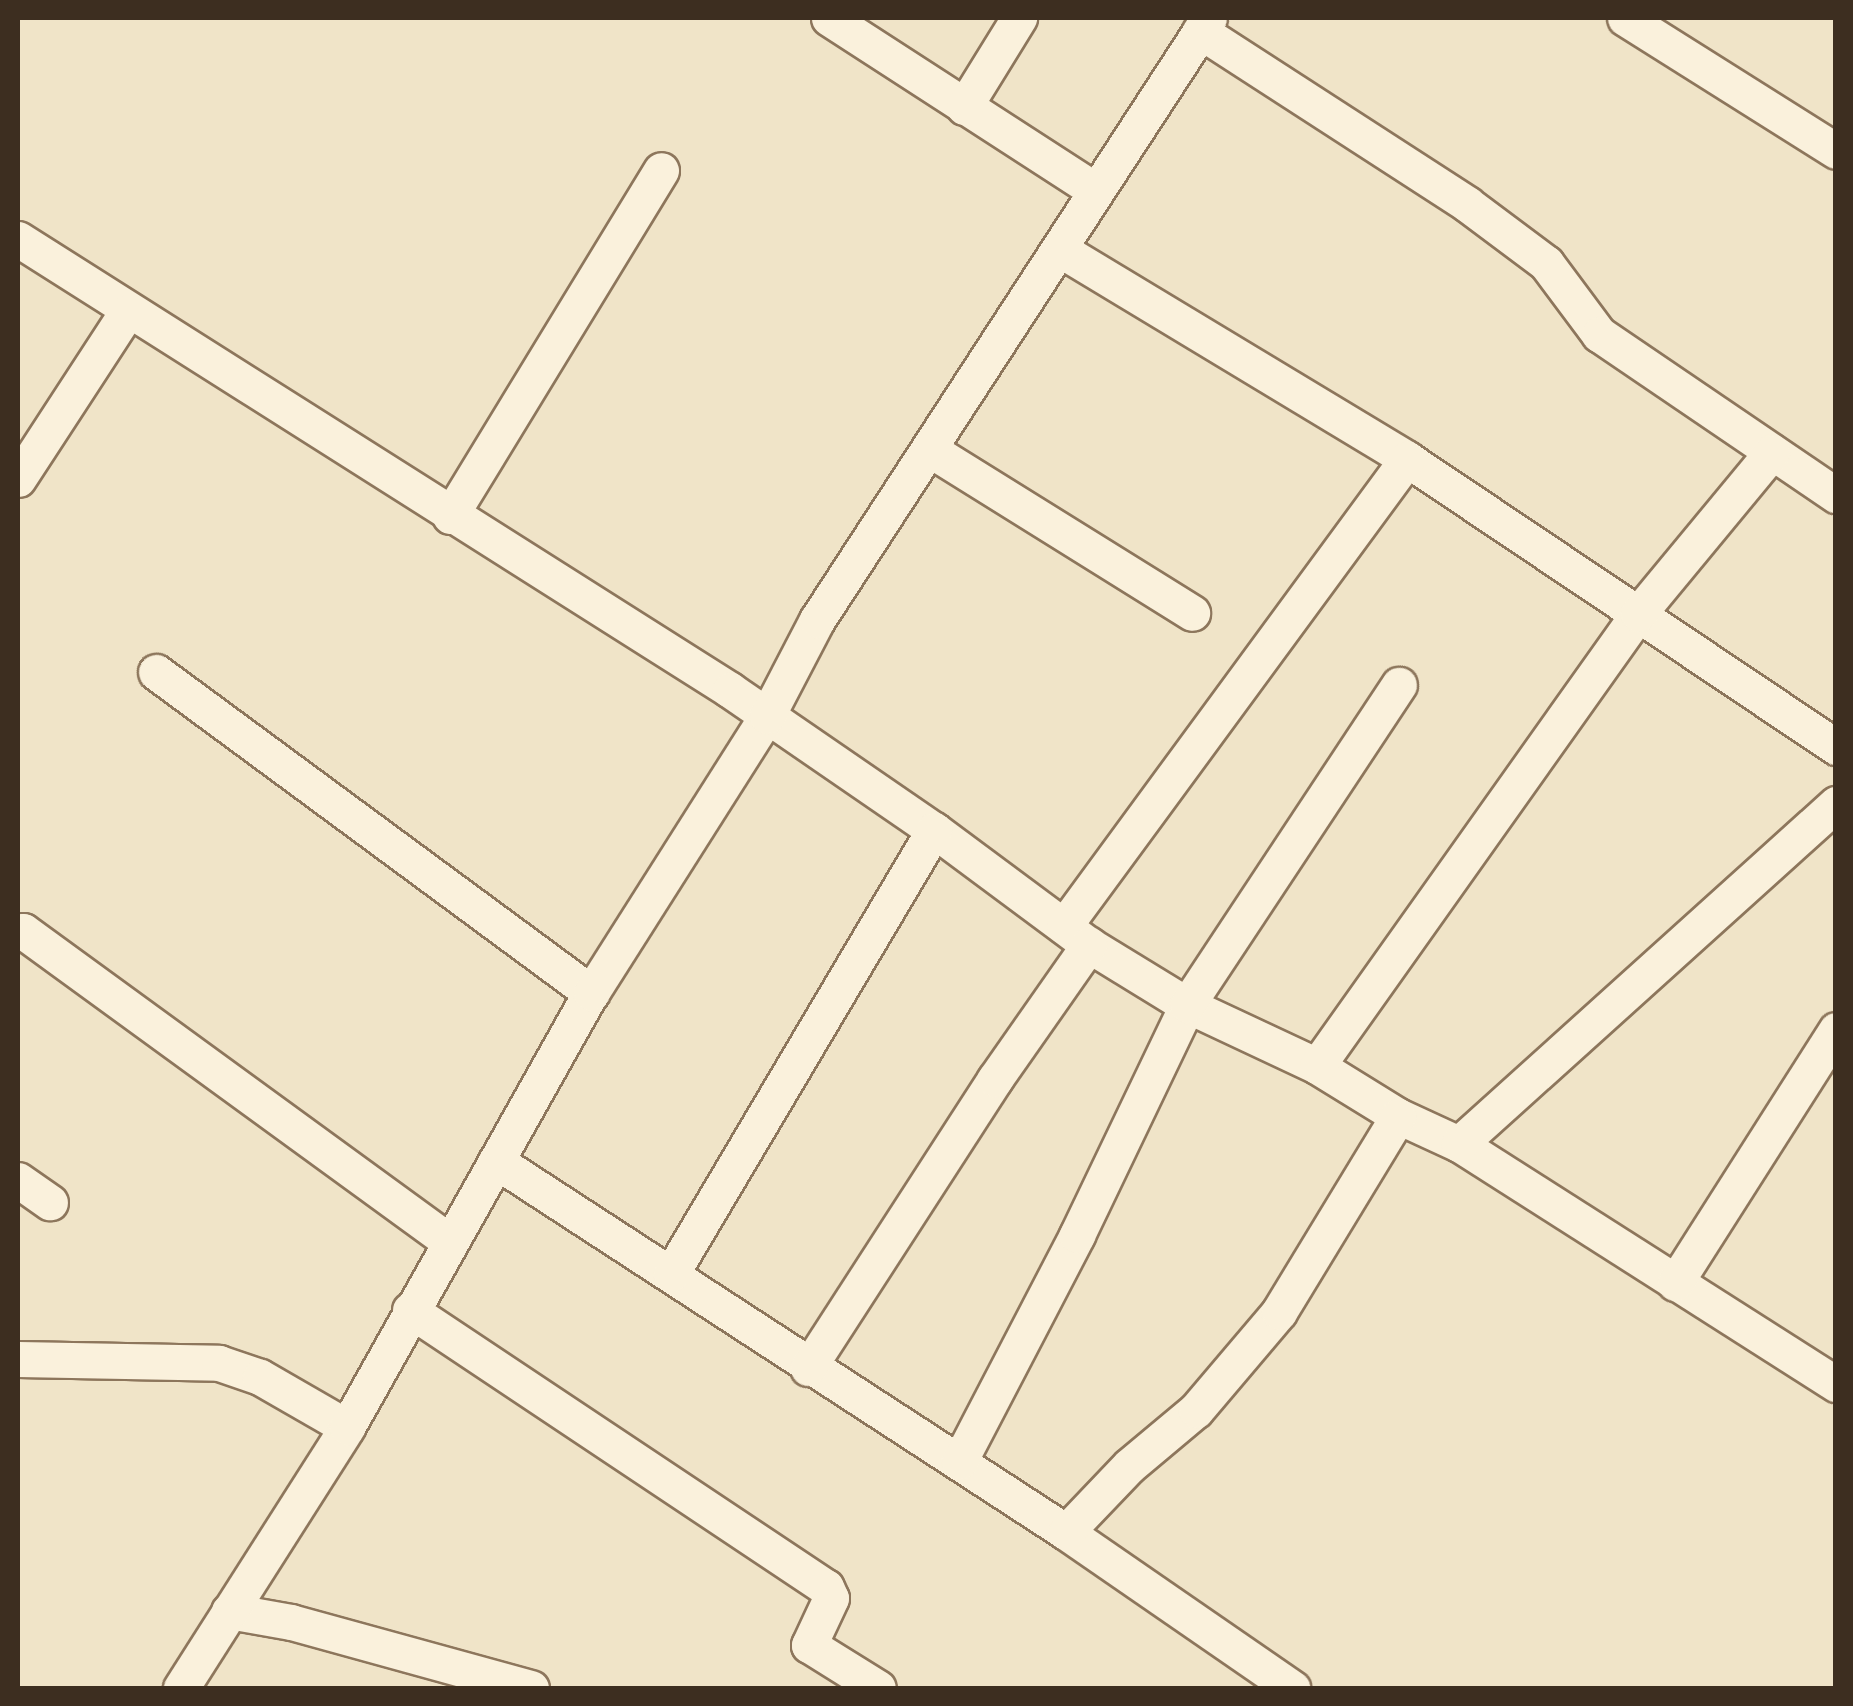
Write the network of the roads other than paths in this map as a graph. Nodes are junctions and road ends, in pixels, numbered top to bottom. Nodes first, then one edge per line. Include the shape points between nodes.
1 (1019, 18) edge
2 (1626, 18) edge
3 (846, 22) edge
4 (1204, 24) edge
5 (964, 106) junction
6 (1836, 151) edge
7 (661, 170) dead end
8 (1095, 190) junction
9 (18, 240) edge
10 (1062, 250) junction
11 (126, 312) junction
12 (929, 449) junction
13 (1772, 452) junction
14 (1407, 460) junction
15 (18, 479) edge
16 (1836, 496) edge
17 (450, 516) junction
18 (1192, 613) dead end
19 (1638, 614) junction
20 (156, 672) dead end
21 (1399, 685) dead end
22 (767, 716) junction
23 (1836, 747) edge
24 (1836, 804) edge
25 (934, 830) junction
26 (18, 932) edge
27 (1076, 936) junction
28 (592, 993) junction
29 (1187, 1005) junction
30 (1836, 1030) edge
31 (1317, 1066) junction
32 (1398, 1116) junction
33 (1460, 1144) junction
34 (496, 1162) junction
35 (18, 1180) edge
36 (50, 1202) dead end
37 (450, 1242) junction
38 (671, 1274) junction
39 (1675, 1283) junction
40 (410, 1310) junction
41 (18, 1359) edge
42 (808, 1368) junction
43 (1835, 1382) edge
44 (347, 1428) junction
45 (960, 1462) junction
46 (1066, 1532) junction
47 (229, 1612) junction
48 (181, 1688) edge
49 (530, 1688) edge
50 (878, 1688) edge
51 (1292, 1688) edge

1 - 5 street
2 - 6 street
3 - 5 street
4 - 8 street
4 - 13 street via 1546,263 1599,334
5 - 8 street
7 - 17 street
8 - 10 street
9 - 11 street
10 - 12 street
10 - 14 street
11 - 15 street
11 - 17 street
12 - 18 street
12 - 22 street via 817,620
13 - 16 street
13 - 19 street
14 - 19 street
14 - 27 street
17 - 22 street
19 - 23 street
19 - 31 street
20 - 28 street
21 - 29 street
22 - 25 street
22 - 28 street
24 - 33 street
25 - 27 street
25 - 38 street
26 - 37 street
27 - 29 street
27 - 42 street via 995,1079
28 - 34 street
29 - 31 street
29 - 45 street
30 - 39 street
31 - 32 street
32 - 33 street
32 - 46 street via 1278,1312 1196,1410 1129,1466
33 - 39 street
34 - 37 street
34 - 38 street
35 - 36 street
37 - 40 street
38 - 42 street
39 - 43 street
40 - 44 street
40 - 50 street via 826,1587 831,1598 808,1645
41 - 44 street via 219,1364 260,1377
42 - 45 street
44 - 47 street
45 - 46 street
46 - 51 street
47 - 48 street
47 - 49 street via 291,1622

